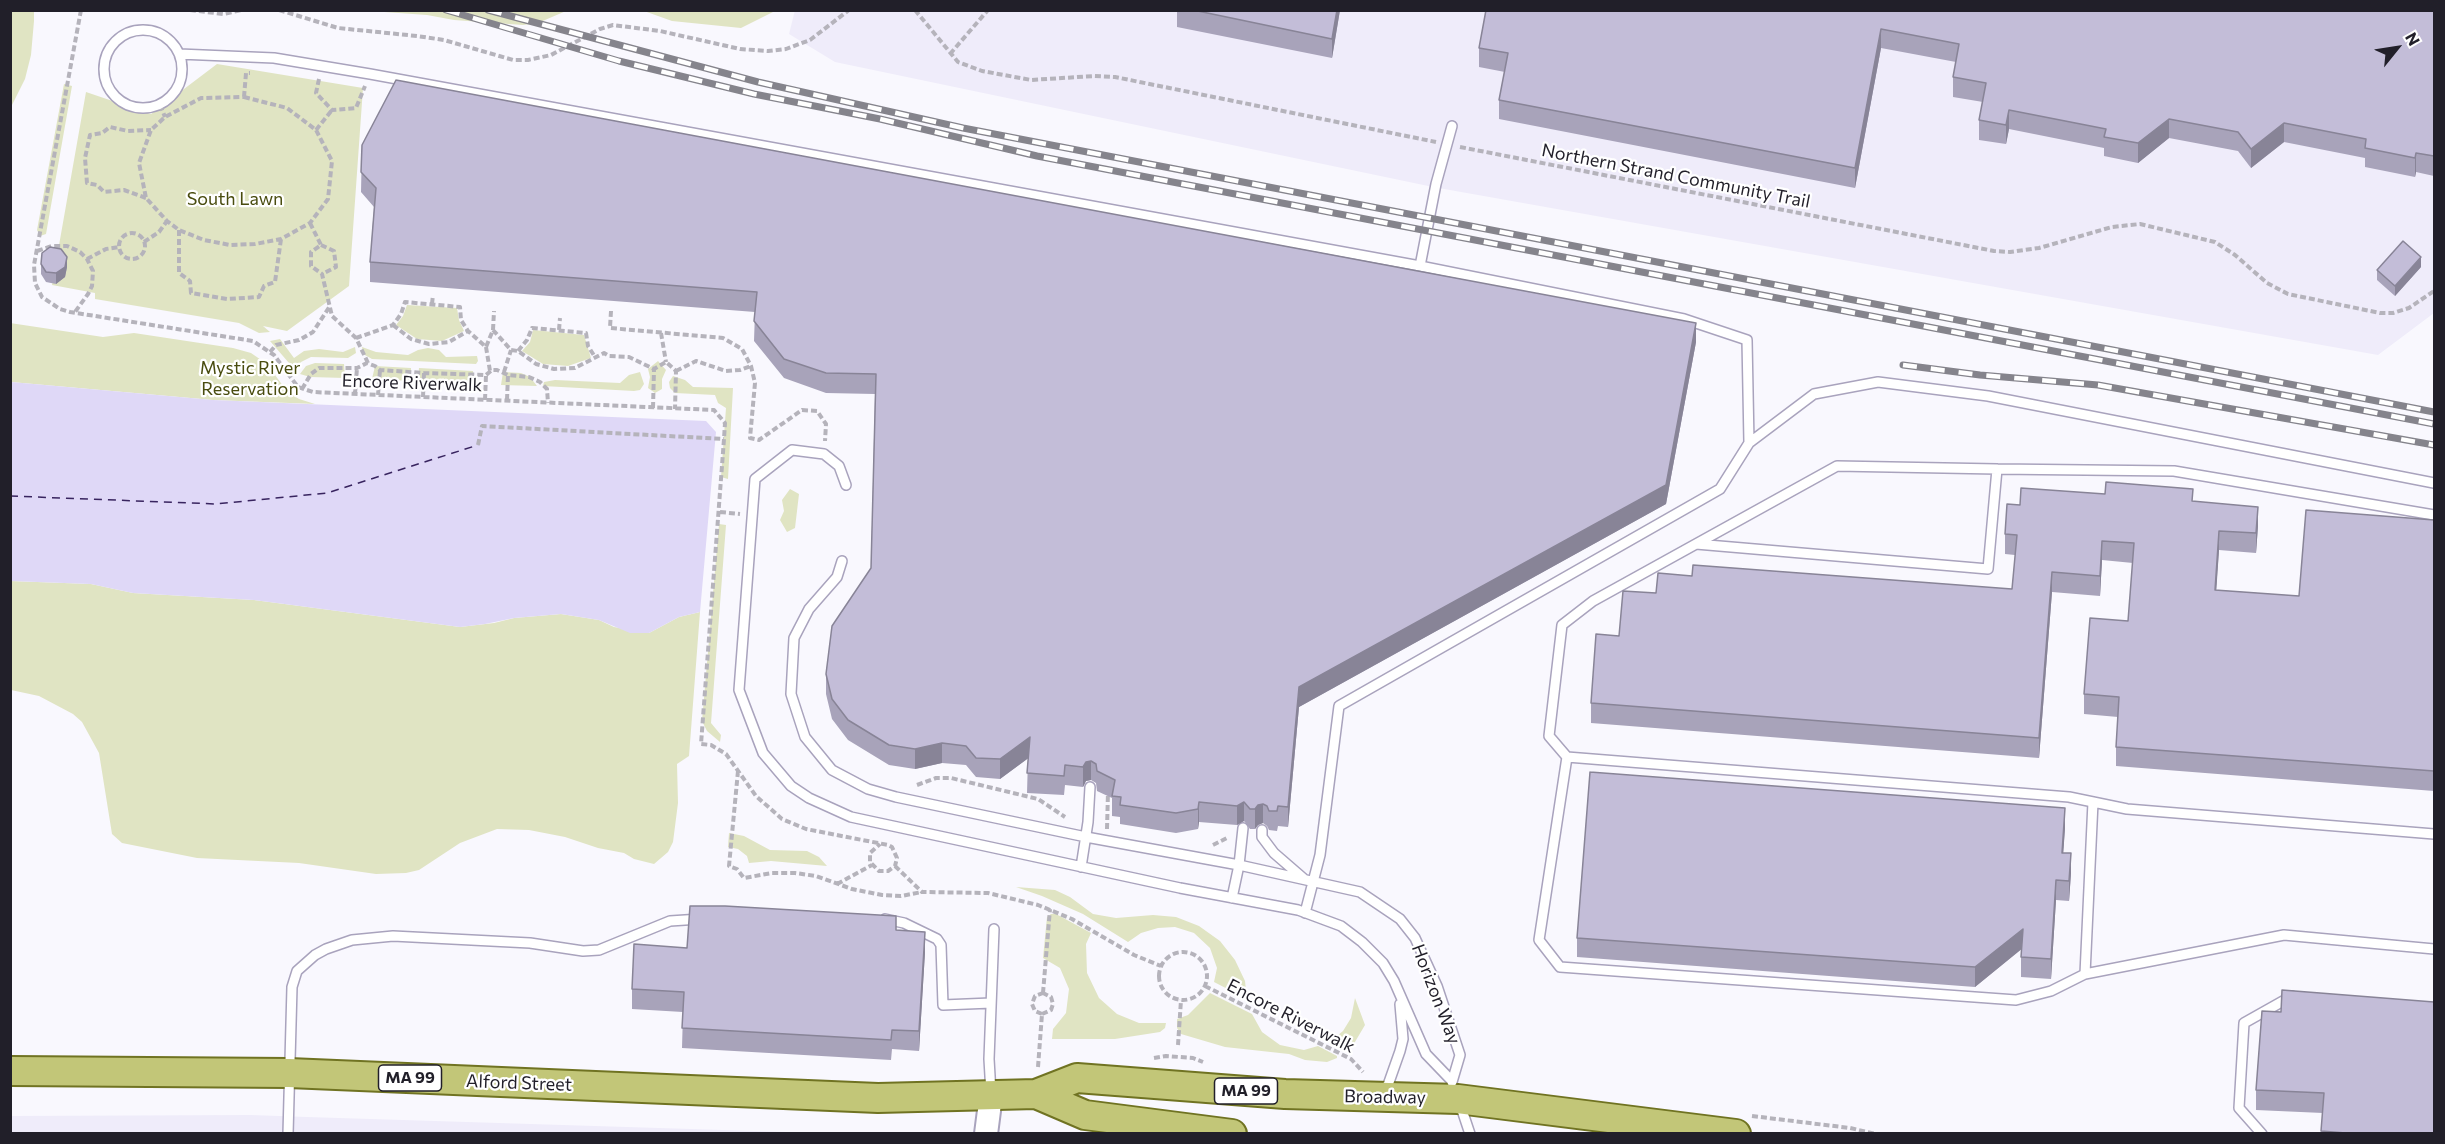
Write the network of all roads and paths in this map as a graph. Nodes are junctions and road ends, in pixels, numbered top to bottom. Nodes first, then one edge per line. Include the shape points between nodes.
1 (81, 10) edge
2 (190, 10) edge
3 (242, 10) edge
4 (279, 10) edge
5 (849, 10) edge
6 (915, 10) edge
7 (988, 10) edge
8 (179, 54) junction
9 (950, 54) junction
10 (274, 57) junction
11 (322, 66) junction
12 (370, 74) junction
13 (244, 97) junction
14 (160, 105) junction
15 (332, 110) junction
16 (165, 117) junction
17 (1452, 126) dead end
18 (151, 130) junction
19 (316, 130) junction
20 (1448, 144) junction
21 (146, 198) junction
22 (167, 221) junction
23 (310, 223) junction
24 (179, 230) junction
25 (281, 239) junction
26 (144, 242) junction
27 (321, 245) junction
28 (119, 247) junction
29 (37, 252) junction
30 (87, 259) junction
31 (1420, 266) junction
32 (322, 274) junction
33 (2434, 291) edge
34 (433, 295) dead end
35 (432, 304) junction
36 (330, 306) junction
37 (611, 310) dead end
38 (494, 311) dead end
39 (75, 312) junction
40 (560, 318) dead end
41 (393, 325) junction
42 (493, 330) junction
43 (559, 330) junction
44 (468, 332) junction
45 (661, 333) junction
46 (356, 338) junction
47 (486, 347) junction
48 (511, 350) junction
49 (518, 351) junction
50 (270, 352) junction
51 (595, 357) junction
52 (666, 362) junction
53 (368, 363) junction
54 (751, 366) junction
55 (357, 368) junction
56 (654, 369) junction
57 (380, 370) junction
58 (490, 371) junction
59 (676, 371) junction
60 (424, 373) junction
61 (506, 374) junction
62 (486, 375) junction
63 (302, 389) junction
64 (355, 394) junction
65 (378, 395) junction
66 (423, 397) junction
67 (485, 400) junction
68 (507, 400) junction
69 (548, 403) junction
70 (653, 408) junction
71 (675, 409) junction
72 (724, 439) junction
73 (1749, 443) junction
74 (478, 445) dead end
75 (824, 454) junction
76 (1997, 469) junction
77 (2434, 483) edge
78 (846, 485) dead end
79 (2434, 515) edge
80 (1696, 544) junction
81 (842, 561) dead end
82 (1567, 757) junction
83 (738, 770) junction
84 (1108, 783) edge
85 (910, 785) dead end
86 (1090, 787) dead end
87 (2093, 802) junction
88 (1088, 822) junction
89 (1108, 825) junction
90 (1118, 828) dead end
91 (1262, 830) dead end
92 (1227, 831) dead end
93 (1243, 833) joint
94 (2434, 834) edge
95 (1086, 837) junction
96 (1227, 838) junction
97 (1106, 841) junction
98 (880, 844) junction
99 (1205, 846) dead end
100 (1227, 863) junction
101 (872, 865) junction
102 (1239, 865) junction
103 (895, 866) junction
104 (1081, 867) junction
105 (1310, 881) junction
106 (837, 884) junction
107 (922, 892) junction
108 (1232, 897) junction
109 (1050, 909) junction
110 (1305, 913) junction
111 (712, 919) edge
112 (879, 919) edge
113 (994, 929) dead end
114 (2434, 949) edge
115 (1161, 966) junction
116 (2085, 974) junction
117 (1205, 986) junction
118 (1043, 993) junction
119 (2301, 997) edge
120 (1400, 998) junction
121 (1182, 1000) junction
122 (991, 1003) junction
123 (1042, 1014) junction
124 (1178, 1045) dead end
125 (10, 1071) edge
126 (289, 1073) junction
127 (1037, 1081) junction
128 (1368, 1084) junction
129 (1455, 1090) junction
130 (991, 1095) junction
131 (288, 1134) edge
132 (986, 1134) edge
133 (1232, 1134) edge
134 (1470, 1134) edge
135 (1736, 1134) edge
136 (2262, 1134) edge

1 - 29 path
2 - 3 path via 228,14
4 - 5 path via 338,28 417,36 513,60 528,60 551,55 613,25 740,49 786,49 810,40
6 - 9 path, Northern Strand Community Trail
7 - 9 path
8 - 10 lane
8 - 14 lane via 182,77 174,94
8 - 14 lane via 172,43 149,30 123,36 106,55 106,82 112,93 134,108
9 - 20 path, Northern Strand Community Trail via 963,65 1017,79 1115,77
10 - 11 lane
10 - 13 path via 266,73 246,73
11 - 12 lane
11 - 15 path via 316,93
12 - 15 path via 356,108
12 - 31 lane
13 - 16 path via 201,98
13 - 19 path via 287,108
14 - 16 path
15 - 19 path
16 - 18 path
17 - 20 lane
18 - 21 path via 140,163
18 - 21 path via 111,127 90,135 85,158 87,183 105,192 124,190
19 - 23 path via 332,161 328,199
20 - 31 lane
20 - 33 path, Northern Strand Community Trail via 1985,250 2039,248 2112,227 2140,224 2215,242 2267,283 2288,294 2380,313 2409,308
21 - 22 path
22 - 24 path
22 - 26 path
23 - 25 path
23 - 27 path
24 - 25 path via 230,245
24 - 25 path via 179,273 190,281 191,293 227,299 259,297 264,286 275,282
26 - 28 path via 132,233 121,239
26 - 28 path via 145,251 135,260 122,256
27 - 32 path via 311,252 311,266
27 - 32 path via 334,251 336,267
28 - 30 path
29 - 30 path via 67,246
29 - 39 path via 34,276 39,294 51,304
30 - 39 path via 93,271 92,286
31 - 73 lane via 1684,319 1747,340
32 - 36 path
34 - 35 path
35 - 41 path via 405,302
35 - 44 path via 460,306 461,320
36 - 46 path via 332,316
36 - 50 path via 312,332 299,340 276,345
37 - 45 path via 610,328
38 - 42 path
39 - 50 path via 241,338
40 - 43 path
41 - 44 path via 411,339 429,344 448,342
41 - 46 path
42 - 47 path
42 - 48 path
43 - 49 path via 532,328
43 - 51 path via 586,333
44 - 47 path
45 - 52 path
45 - 54 path via 723,338 742,350
46 - 53 path
47 - 58 path
48 - 49 path
48 - 61 path
49 - 51 path via 536,364 554,369 575,368
50 - 63 path
51 - 56 path via 603,353 628,357
52 - 56 path
52 - 59 path
53 - 55 path
53 - 57 path
54 - 59 path via 726,371 696,361
54 - 75 path via 754,383 750,438 759,440 802,410 817,411 826,424
55 - 63 path via 319,368
55 - 64 path
56 - 70 path
57 - 60 path
57 - 65 path
58 - 61 path
58 - 62 path
59 - 71 path
60 - 62 path
60 - 66 path
61 - 68 path
61 - 69 path via 540,382 547,389
62 - 67 path
63 - 64 path, Encore Riverwalk
64 - 65 path, Encore Riverwalk
65 - 66 path, Encore Riverwalk
66 - 67 path, Encore Riverwalk
67 - 68 path, Encore Riverwalk
68 - 69 path, Encore Riverwalk
69 - 70 path, Encore Riverwalk
70 - 71 path, Encore Riverwalk
71 - 72 path, Encore Riverwalk via 714,410 725,423
72 - 74 path via 482,426
72 - 83 path, Encore Riverwalk via 700,744 722,751
73 - 77 lane via 1815,394 1878,382 1988,396
73 - 105 lane via 1720,489 1339,706 1320,855
75 - 78 lane via 839,466
75 - 104 lane via 792,450 755,479 740,690 763,753 791,786 851,817
76 - 79 lane via 2174,471
76 - 80 lane via 1837,466
76 - 80 lane via 1988,569
80 - 82 lane via 1593,601 1562,625 1549,736
81 - 95 lane, Horizon Way via 837,577 809,609 794,638 791,693 805,737 832,770 868,789 896,797
82 - 87 lane
82 - 116 lane via 1539,940 1560,967 2016,1000 2051,991
83 - 98 path, Encore Riverwalk via 756,796 782,819 806,829
83 - 106 path via 729,866 744,878 795,873
84 - 89 path
85 - 88 path via 951,778 1038,798 1065,817
86 - 88 lane
87 - 94 lane via 2127,809
87 - 116 lane
88 - 89 path
88 - 95 lane
89 - 90 path
89 - 97 path
91 - 105 lane via 1262,837 1274,853
92 - 96 path
93 - 96 path
93 - 102 lane
95 - 97 lane, Horizon Way
95 - 104 lane
96 - 99 path
96 - 100 path
97 - 100 lane, Horizon Way
98 - 101 path via 870,853
98 - 103 path via 895,850
100 - 102 lane, Horizon Way
101 - 103 path via 884,872
101 - 106 path
102 - 105 lane, Horizon Way
102 - 108 lane
103 - 107 path
104 - 108 lane
105 - 110 lane
105 - 129 lane, Horizon Way via 1360,892 1400,919 1415,938 1437,986 1460,1055
106 - 107 path via 882,895
107 - 109 path via 988,893
108 - 110 lane
109 - 115 path
109 - 118 path
110 - 120 lane via 1341,926 1362,942 1383,963
111 - 126 lane via 670,921 599,950 393,936 338,944 315,955 293,978
112 - 122 lane via 904,923 937,939 941,945 943,1005
113 - 122 lane
114 - 116 lane via 2284,935
115 - 117 path, Encore Riverwalk via 1173,954 1191,953 1207,969
115 - 121 path via 1159,978 1163,988
117 - 121 path, Encore Riverwalk via 1198,995
117 - 128 path, Encore Riverwalk via 1351,1059
118 - 123 path via 1035,996 1032,1004
118 - 123 path via 1051,997 1053,1004 1051,1011
119 - 136 lane via 2290,996 2244,1023 2239,1108
120 - 128 lane via 1403,1038 1388,1085
120 - 129 lane via 1426,1054
121 - 124 path
122 - 130 lane
123 - 127 path
125 - 126 main road, Alford Street / MA 99
126 - 130 main road, Alford Street / MA 99 via 878,1098
126 - 131 lane
127 - 128 main road, Broadway / MA 99 via 1077,1078 1285,1094
127 - 130 main road, Broadway / MA 99
127 - 133 main road, Broadway / MA 99 via 1085,1116
128 - 129 main road, Broadway / MA 99
129 - 134 lane
129 - 135 main road, Broadway / MA 99
130 - 132 street

